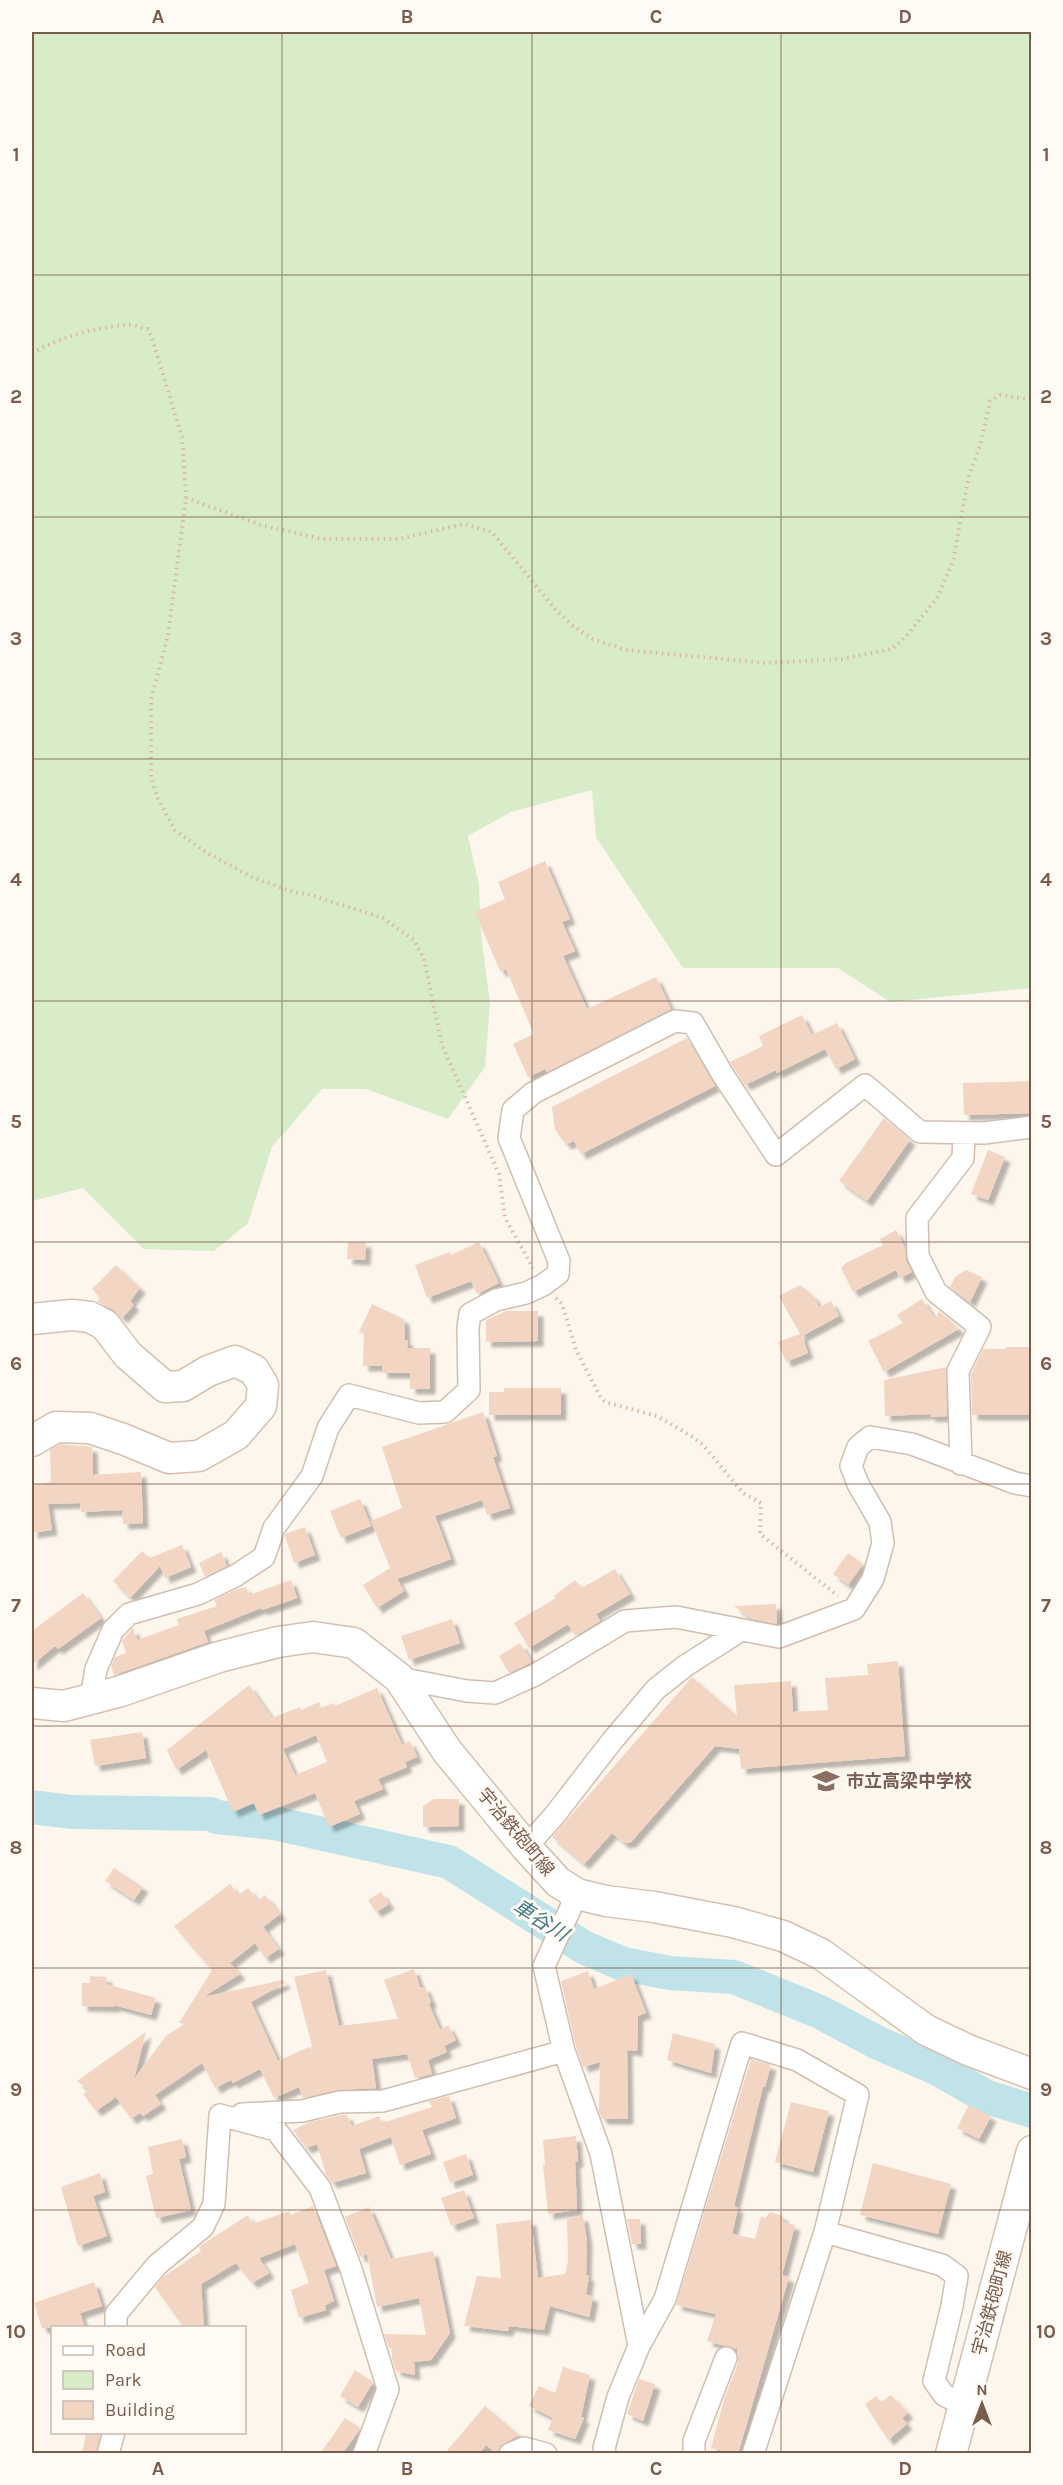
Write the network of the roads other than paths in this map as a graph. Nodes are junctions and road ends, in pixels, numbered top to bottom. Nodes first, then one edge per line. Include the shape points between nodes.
1 (1032, 1127) edge
2 (964, 1133) junction
3 (32, 1319) edge
4 (32, 1441) edge
5 (962, 1464) junction
6 (1032, 1485) edge
7 (740, 1631) junction
8 (399, 1678) junction
9 (91, 1699) junction
10 (32, 1703) edge
11 (526, 1847) junction
12 (574, 1901) junction
13 (564, 2051) junction
14 (1032, 2074) edge
15 (220, 2115) junction
16 (1032, 2151) edge
17 (825, 2232) junction
18 (116, 2326) edge
19 (639, 2346) junction
20 (726, 2358) dead end
21 (965, 2406) junction
22 (114, 2434) edge
23 (108, 2454) edge
24 (364, 2454) edge
25 (510, 2454) edge
26 (546, 2454) edge
27 (605, 2454) edge
28 (694, 2454) edge
29 (753, 2454) edge
30 (951, 2454) edge

1 - 2 street
2 - 5 street via 963,1158 917,1218 918,1256 936,1292 980,1327 958,1371
2 - 9 street via 920,1132 865,1085 777,1155 693,1023 675,1021 534,1092 513,1110 509,1138 559,1261 558,1274 526,1293 496,1300 470,1314 469,1390 445,1412 419,1413 349,1395 327,1428 312,1476 274,1528 264,1557 198,1594 129,1614 113,1630 96,1669
3 - 4 main road via 90,1317 105,1325 128,1355 165,1387 183,1386 235,1361 254,1370 264,1385 261,1407 236,1435 199,1456 169,1458 90,1428 56,1428
5 - 6 street via 1015,1484
5 - 7 street via 912,1444 870,1437 858,1447 851,1466 880,1522 883,1543 873,1579 854,1610 779,1637
7 - 8 street via 676,1617 625,1621 535,1675 495,1693
7 - 11 street via 656,1689
8 - 9 main road, 宇治鉄砲町線 via 354,1643 313,1637 219,1656
8 - 11 main road, 宇治鉄砲町線 via 447,1751
9 - 10 main road, 宇治鉄砲町線 via 64,1706
11 - 12 main road, 宇治鉄砲町線
12 - 13 street via 544,1966
12 - 14 main road, 宇治鉄砲町線 via 654,1907 783,1936 821,1954 926,2030
13 - 15 street via 383,2101 340,2103 302,2111
13 - 19 street via 602,2154
15 - 18 street via 214,2204 203,2227 157,2265 116,2314
15 - 24 street via 276,2130 320,2188 351,2269 388,2389
16 - 21 main road, 宇治鉄砲町線
17 - 19 street via 858,2095 797,2060 742,2043 665,2299
17 - 21 street via 942,2265 957,2276 934,2381 944,2396
17 - 29 street
19 - 27 street via 618,2397
20 - 28 street via 694,2441
21 - 30 main road, 宇治鉄砲町線
22 - 23 street
25 - 26 street via 524,2448

